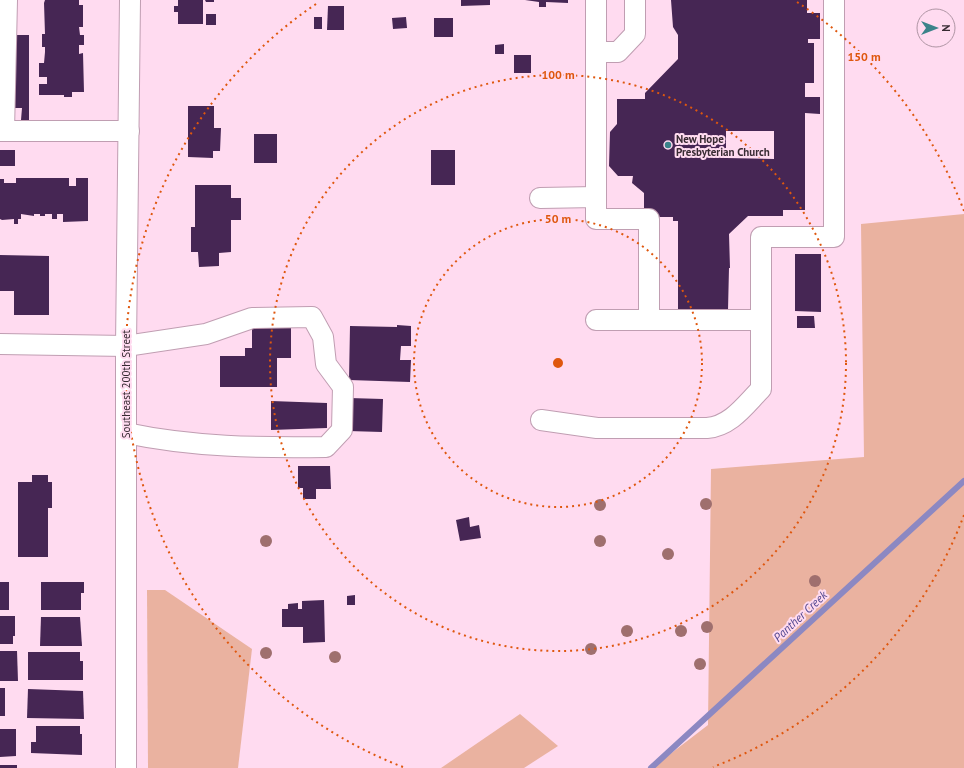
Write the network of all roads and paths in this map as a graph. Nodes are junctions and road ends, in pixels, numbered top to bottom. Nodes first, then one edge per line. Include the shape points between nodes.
1 (7, 0) edge
2 (130, 0) edge
3 (596, 0) edge
4 (635, 0) edge
5 (834, 0) edge
6 (596, 52) junction
7 (2, 132) edge
8 (129, 132) junction
9 (596, 197) junction
10 (540, 198) dead end
11 (596, 320) dead end
12 (649, 320) junction
13 (761, 320) junction
14 (0, 344) edge
15 (126, 346) junction
16 (541, 420) dead end
17 (126, 433) junction
18 (126, 768) edge

1 - 7 street
2 - 8 street, Southeast 200th Street
3 - 6 street
4 - 6 street via 635,34 618,52
5 - 13 street via 834,237 761,237
6 - 9 street
7 - 8 street
8 - 15 street, Southeast 200th Street
9 - 10 street
9 - 12 street via 596,219 649,219
11 - 12 street
12 - 13 street
13 - 16 street via 761,389 722,425 707,428 596,428
14 - 15 street
15 - 17 street, Southeast 200th Street
15 - 17 street via 206,334 252,318 312,317 323,337 326,364 343,387 342,430 326,447 260,448 156,439
17 - 18 street, Southeast 200th Street

